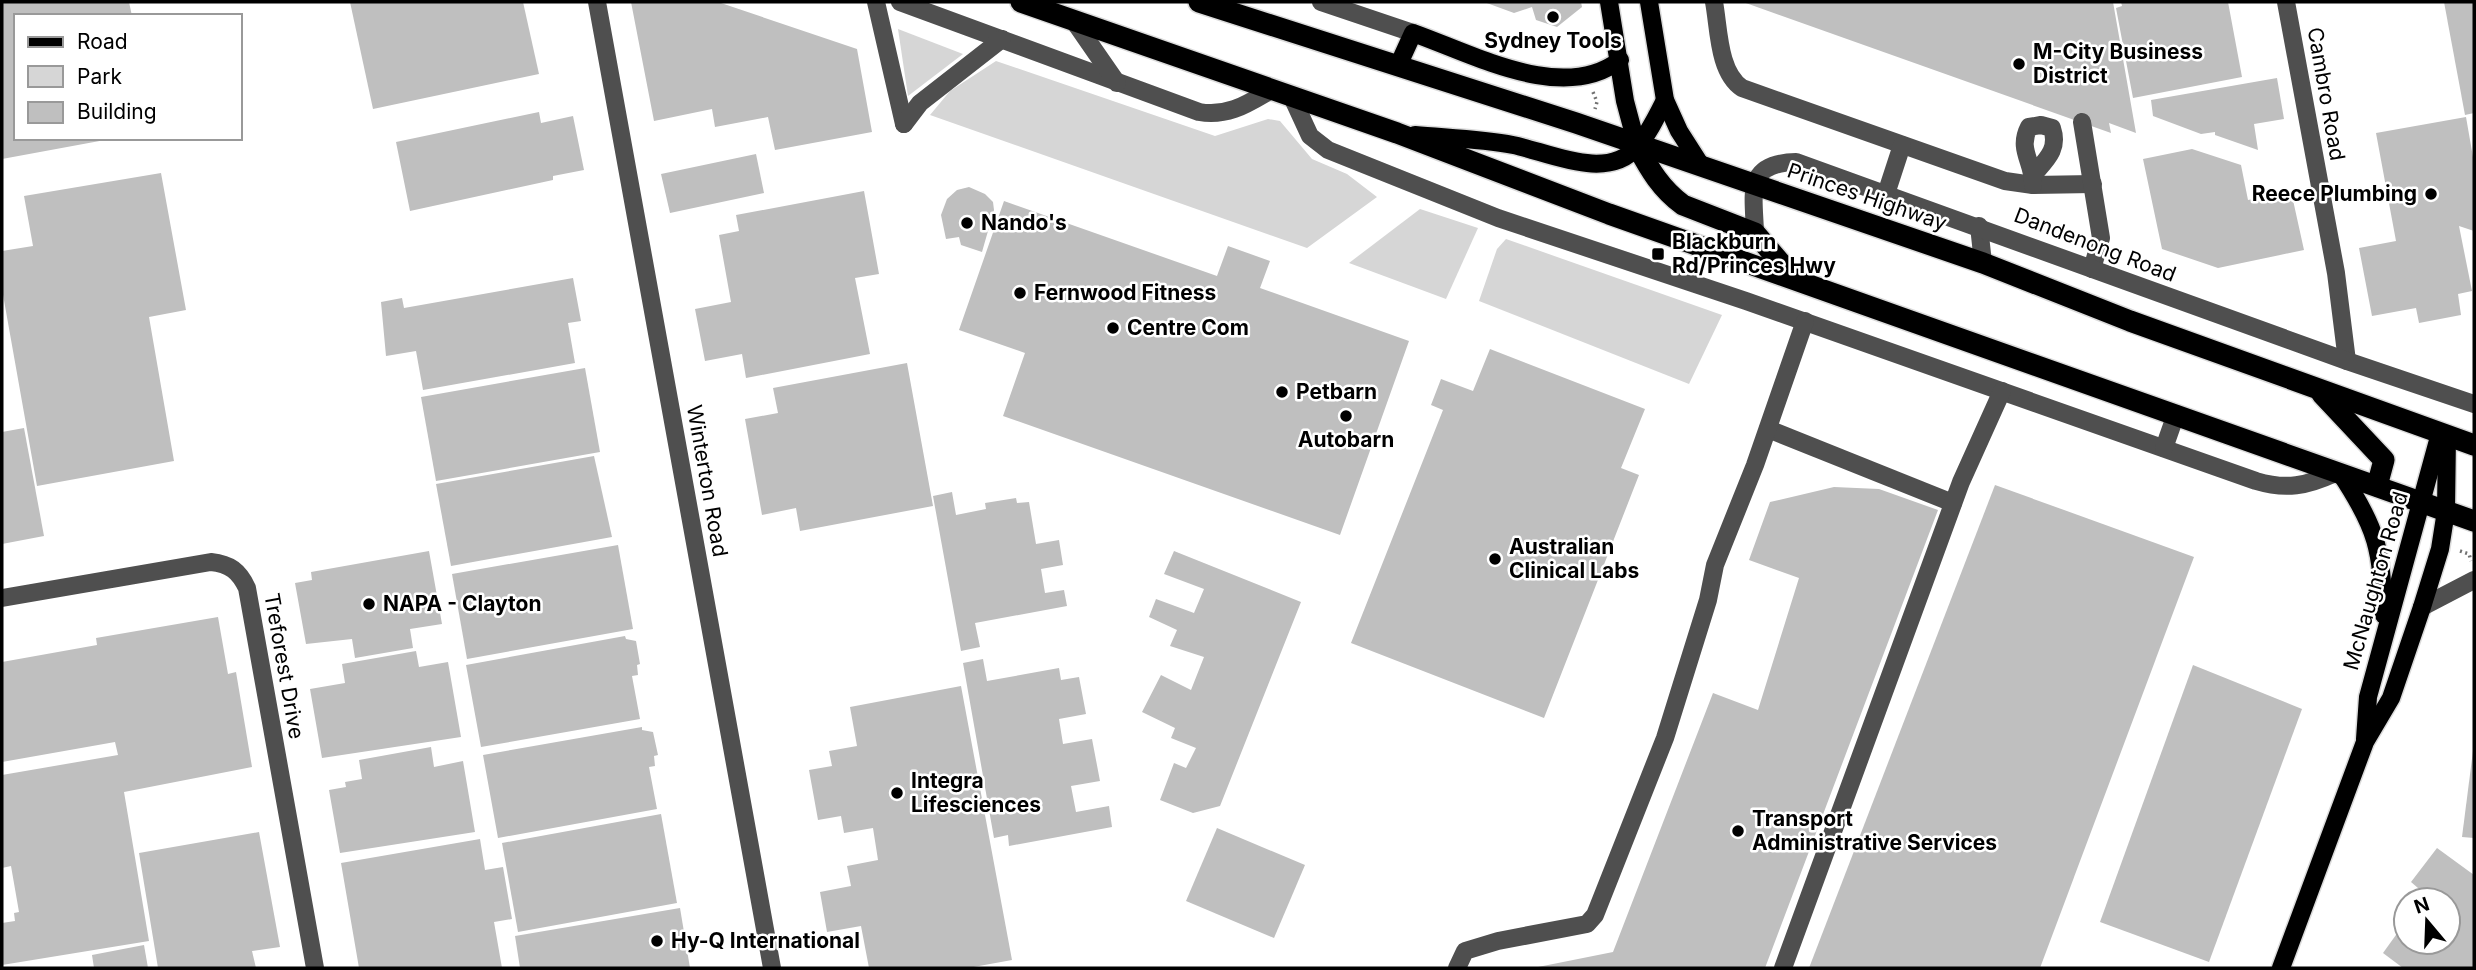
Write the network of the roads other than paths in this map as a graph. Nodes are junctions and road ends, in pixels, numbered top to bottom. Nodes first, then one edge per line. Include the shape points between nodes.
1 (597, 2) edge
2 (876, 2) edge
3 (900, 2) edge
4 (1021, 2) edge
5 (1199, 2) edge
6 (1321, 2) edge
7 (1609, 2) edge
8 (1649, 2) edge
9 (1714, 2) edge
10 (2287, 2) edge
11 (1240, 8) edge
12 (1074, 21) junction
13 (1413, 33) junction
14 (1002, 39) junction
15 (1620, 60) junction
16 (1398, 66) junction
17 (1117, 83) junction
18 (1271, 90) junction
19 (1292, 97) junction
20 (1665, 100) junction
21 (2082, 122) dead end
22 (1396, 133) junction
23 (1902, 145) junction
24 (1637, 146) junction
25 (1702, 167) junction
26 (1754, 184) junction
27 (2093, 184) junction
28 (1886, 194) junction
29 (1979, 226) junction
30 (1755, 233) junction
31 (1983, 263) junction
32 (2092, 269) junction
33 (1793, 277) junction
34 (1805, 321) junction
35 (2347, 361) junction
36 (2319, 390) junction
37 (2002, 391) junction
38 (2474, 404) edge
39 (2176, 414) junction
40 (1768, 429) junction
41 (2444, 435) junction
42 (2474, 446) edge
43 (2164, 448) junction
44 (2338, 473) junction
45 (2378, 486) junction
46 (2422, 502) junction
47 (1953, 503) junction
48 (2446, 511) junction
49 (2474, 521) edge
50 (2474, 580) edge
51 (2, 598) edge
52 (2422, 607) junction
53 (2385, 628) junction
54 (2365, 742) junction
55 (315, 968) edge
56 (772, 968) edge
57 (1457, 968) edge
58 (1783, 968) edge
59 (2281, 968) edge

1 - 56 street, Winterton Road
2 - 14 street via 904,124 920,103
3 - 14 street
4 - 12 highway
5 - 11 highway, Princes Highway
6 - 13 street
7 - 15 main road
8 - 20 main road
9 - 23 street via 1732,82
10 - 35 street, Cambro Road via 2336,273
11 - 16 highway, Princes Highway
12 - 17 street
12 - 18 highway
13 - 15 main road via 1556,80 1595,75
13 - 16 main road
14 - 17 street
15 - 24 main road
16 - 24 highway, Princes Highway
17 - 18 street via 1211,114 1235,110
18 - 19 highway
19 - 22 highway
19 - 34 street via 1310,136 1355,163 1498,218
20 - 24 main road
20 - 25 main road
21 - 27 street
22 - 24 main road via 1513,145 1579,163 1612,160
22 - 33 highway via 1598,210
23 - 27 street via 2005,181
23 - 28 street
24 - 25 highway, Princes Highway
24 - 30 highway via 1651,173 1672,197
25 - 26 highway, Princes Highway
26 - 28 street, Dandenong Road via 1769,166 1796,162
26 - 30 street
26 - 31 highway, Princes Highway
27 - 32 street via 2101,238
28 - 29 street, Dandenong Road
29 - 31 street
29 - 32 street, Dandenong Road
30 - 33 highway
31 - 36 highway, Princes Highway
32 - 35 street, Dandenong Road
33 - 39 highway
34 - 37 street
34 - 40 street
35 - 38 street, Dandenong Road
36 - 41 highway, Princes Highway
36 - 45 highway via 2384,460
37 - 43 street
37 - 47 street
39 - 43 street
39 - 44 highway
40 - 47 street
40 - 57 street via 1716,565 1665,738 1595,915 1587,924 1465,951
41 - 42 highway, Princes Highway
41 - 46 main road, McNaughton Road
41 - 48 main road, McNaughton Road
43 - 44 street via 2272,486 2302,485
44 - 45 highway
44 - 53 main road via 2358,500 2379,543
45 - 46 highway
46 - 48 highway
46 - 53 main road, McNaughton Road
47 - 58 street
48 - 49 highway
48 - 52 main road, McNaughton Road
50 - 52 street
51 - 55 street, Treforest Drive via 211,562 226,563 241,575
52 - 54 main road, McNaughton Road via 2390,698
53 - 54 main road, McNaughton Road via 2368,696
54 - 59 main road, McNaughton Road

